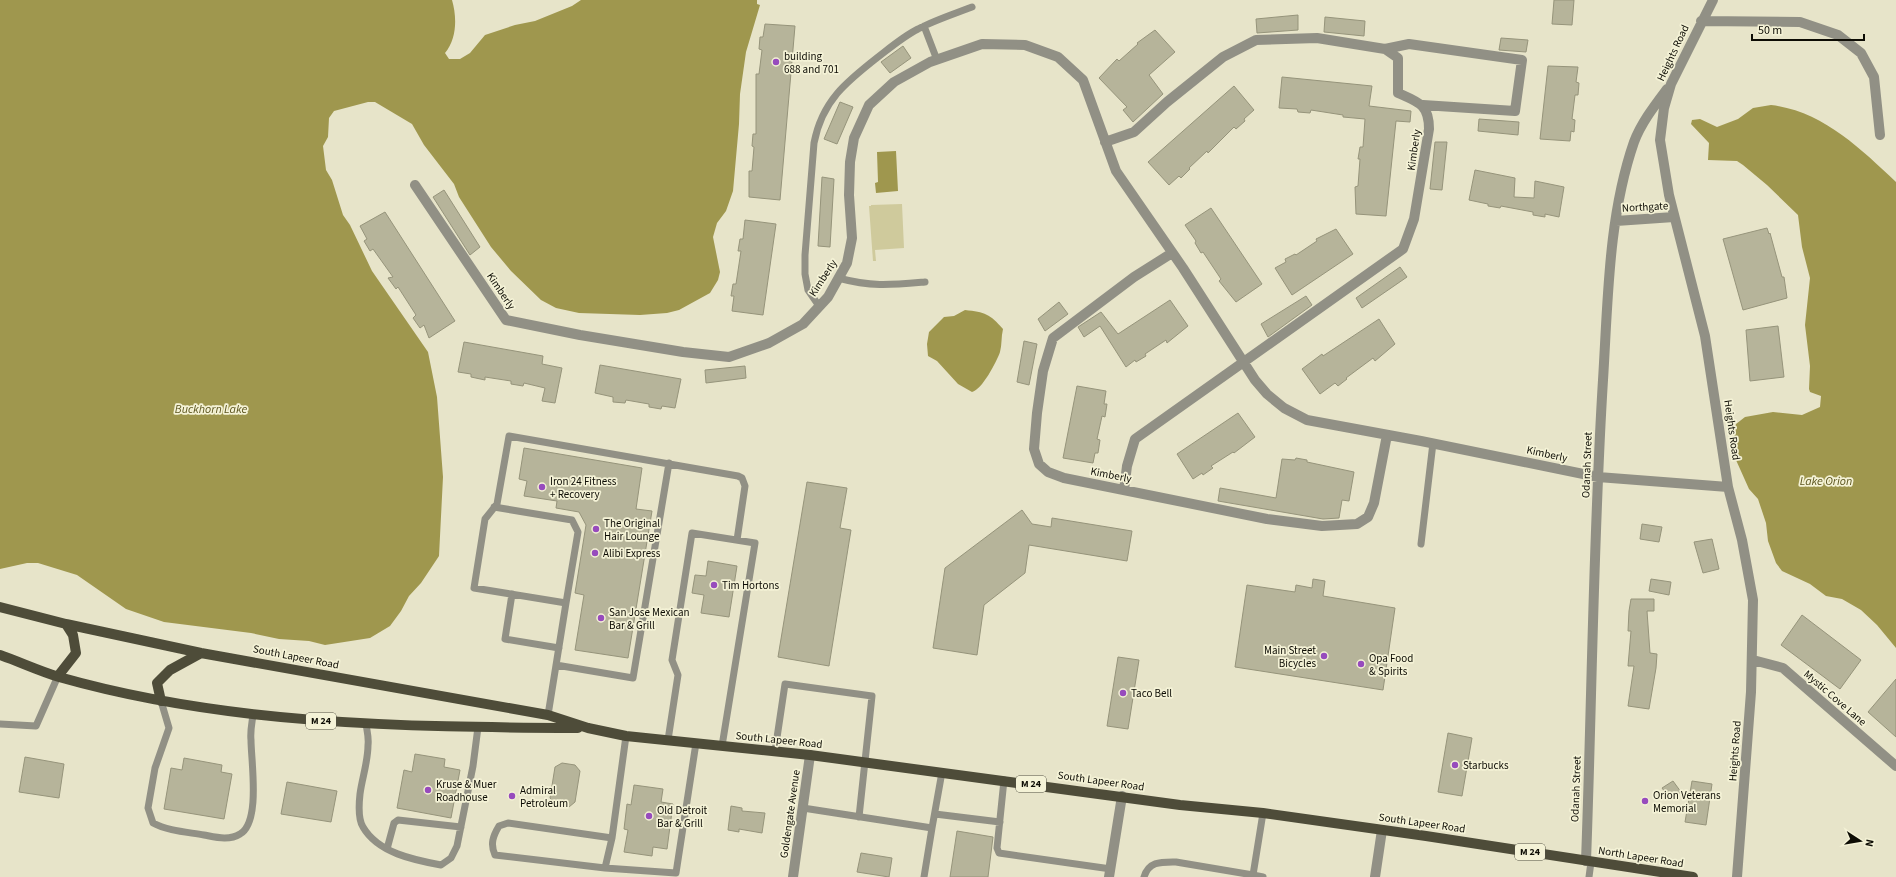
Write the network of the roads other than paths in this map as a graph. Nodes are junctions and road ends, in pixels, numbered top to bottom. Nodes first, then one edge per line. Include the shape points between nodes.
1 (1713, 0) edge
2 (972, 7) dead end
3 (1701, 21) junction
4 (924, 26) junction
5 (1385, 49) junction
6 (937, 60) junction
7 (1671, 84) junction
8 (1423, 105) junction
9 (1880, 135) dead end
10 (1105, 142) junction
11 (415, 185) dead end
12 (1674, 217) junction
13 (1616, 221) junction
14 (1172, 253) junction
15 (838, 278) junction
16 (924, 282) dead end
17 (819, 306) junction
18 (1243, 362) junction
19 (1387, 435) junction
20 (1433, 443) junction
21 (669, 463) junction
22 (1598, 477) junction
23 (1728, 487) junction
24 (1124, 490) junction
25 (494, 507) junction
26 (737, 540) junction
27 (1421, 544) dead end
28 (512, 594) junction
29 (566, 603) junction
30 (0, 607) edge
31 (66, 624) junction
32 (559, 648) junction
33 (201, 653) junction
34 (0, 654) edge
35 (1753, 660) junction
36 (556, 665) junction
37 (58, 676) junction
38 (160, 701) junction
39 (252, 715) junction
40 (548, 715) junction
41 (0, 724) edge
42 (366, 724) junction
43 (478, 727) junction
44 (588, 728) junction
45 (626, 736) junction
46 (668, 740) junction
47 (696, 743) junction
48 (722, 746) junction
49 (775, 751) junction
50 (810, 755) junction
51 (865, 762) junction
52 (1896, 766) edge
53 (942, 772) junction
54 (1004, 780) junction
55 (1122, 796) junction
56 (803, 808) junction
57 (1263, 813) junction
58 (935, 814) junction
59 (859, 817) junction
60 (1000, 822) junction
61 (461, 827) junction
62 (932, 828) junction
63 (1382, 830) junction
64 (612, 838) junction
65 (388, 849) junction
66 (1588, 861) junction
67 (605, 868) junction
68 (1110, 873) edge
69 (1253, 876) junction
70 (793, 877) edge
71 (924, 877) edge
72 (1144, 877) edge
73 (1263, 877) edge
74 (1375, 877) edge
75 (1589, 877) edge
76 (1693, 877) edge
77 (1737, 877) edge

1 - 3 street, Heights Road
2 - 4 lane
3 - 7 street, Heights Road
3 - 9 street via 1800,22 1838,35 1861,53 1874,77
4 - 6 lane
4 - 17 lane via 890,48 842,87 824,111 817,128 805,255 808,290
5 - 8 street via 1398,58 1398,93
5 - 8 street via 1409,44 1522,60 1515,111
5 - 10 street via 1317,38 1256,40 1223,57 1134,132
6 - 10 street, Kimberly via 982,44 1025,45 1058,57 1083,80
6 - 15 street, Kimberly via 894,82 869,105 866,111 854,138 849,195 852,238 847,263
7 - 12 street, Heights Road via 1664,108 1660,140
7 - 13 street, Odanah Street via 1649,114 1635,140 1622,185
8 - 18 street, Kimberly via 1429,117 1429,129 1414,219 1403,249
10 - 14 street, Kimberly via 1120,176
11 - 17 street, Kimberly via 506,320 682,352 729,357 769,343 802,324
12 - 13 street, Northgate
12 - 23 street, Heights Road via 1711,367
13 - 22 street, Odanah Street via 1609,288
14 - 18 street, Kimberly
14 - 24 street, Kimberly via 1134,277 1053,338 1043,371 1034,449 1039,464 1048,472 1064,478
15 - 16 lane via 862,285 879,286
15 - 17 street, Kimberly via 828,297
18 - 19 street, Kimberly via 1267,394 1284,408 1307,420
18 - 24 street via 1135,439 1127,466
19 - 20 street, Kimberly
19 - 24 street, Kimberly via 1374,503 1368,517 1357,524 1322,526 1267,519
20 - 22 street, Kimberly
20 - 27 lane
21 - 25 lane via 509,436 497,504
21 - 26 lane via 738,476 744,482
21 - 36 lane via 633,678
22 - 23 street, Kimberly
22 - 66 street, Odanah Street
23 - 35 street, Heights Road via 1754,600
25 - 28 lane via 485,519 474,588
25 - 29 lane via 572,520 578,532
26 - 46 lane via 692,533 672,660 678,674
26 - 48 lane via 755,542
28 - 29 lane
28 - 32 lane via 505,639
29 - 32 lane
30 - 31 main road, South Lapeer Road / M 24
31 - 33 main road, South Lapeer Road / M 24
31 - 37 main road via 73,635 76,653
32 - 36 lane
33 - 38 main road via 170,670 158,683
33 - 40 main road, South Lapeer Road / M 24
34 - 37 main road, South Lapeer Road / M 24
35 - 52 street, Mystic Cove Lane via 1783,668
35 - 77 street, Heights Road
36 - 40 lane
37 - 38 main road, South Lapeer Road / M 24
37 - 41 lane via 36,726
38 - 39 main road, South Lapeer Road / M 24
38 - 39 lane via 169,728 155,768 148,808 153,823 171,829 222,838 240,834 246,829 249,821 253,799
39 - 42 main road, South Lapeer Road / M 24
40 - 44 main road, South Lapeer Road / M 24
42 - 43 main road, South Lapeer Road / M 24
42 - 65 lane via 368,745 360,795 362,826 372,838
43 - 44 main road, South Lapeer Road / M 24
43 - 61 lane via 474,766
44 - 45 main road, South Lapeer Road / M 24
45 - 46 main road, South Lapeer Road / M 24
45 - 64 lane
46 - 47 main road, South Lapeer Road / M 24
47 - 48 main road, South Lapeer Road / M 24
47 - 67 lane via 676,873
48 - 49 main road, South Lapeer Road / M 24
49 - 50 main road, South Lapeer Road / M 24
49 - 51 lane via 785,684 872,696
50 - 51 main road, South Lapeer Road / M 24
50 - 56 street, Goldengate Avenue
51 - 53 main road, South Lapeer Road / M 24
51 - 59 lane
53 - 54 main road, South Lapeer Road / M 24
53 - 58 lane
54 - 55 main road, South Lapeer Road / M 24
54 - 60 lane
55 - 57 main road, South Lapeer Road / M 24
55 - 68 street
56 - 59 lane
56 - 70 street, Goldengate Avenue
57 - 63 main road, South Lapeer Road / M 24
57 - 69 lane
58 - 60 lane
58 - 62 lane
59 - 62 lane
60 - 68 lane via 997,848 999,853
61 - 65 lane via 398,820 394,823
61 - 65 lane via 457,846 451,858 441,865 419,861
62 - 71 lane
63 - 66 main road, South Lapeer Road / M 24
63 - 74 street
64 - 67 lane
64 - 67 lane via 508,823 499,826 492,842 495,855
66 - 75 lane
66 - 76 main road, North Lapeer Road / M 24
69 - 72 lane via 1164,862 1152,864
69 - 73 lane

